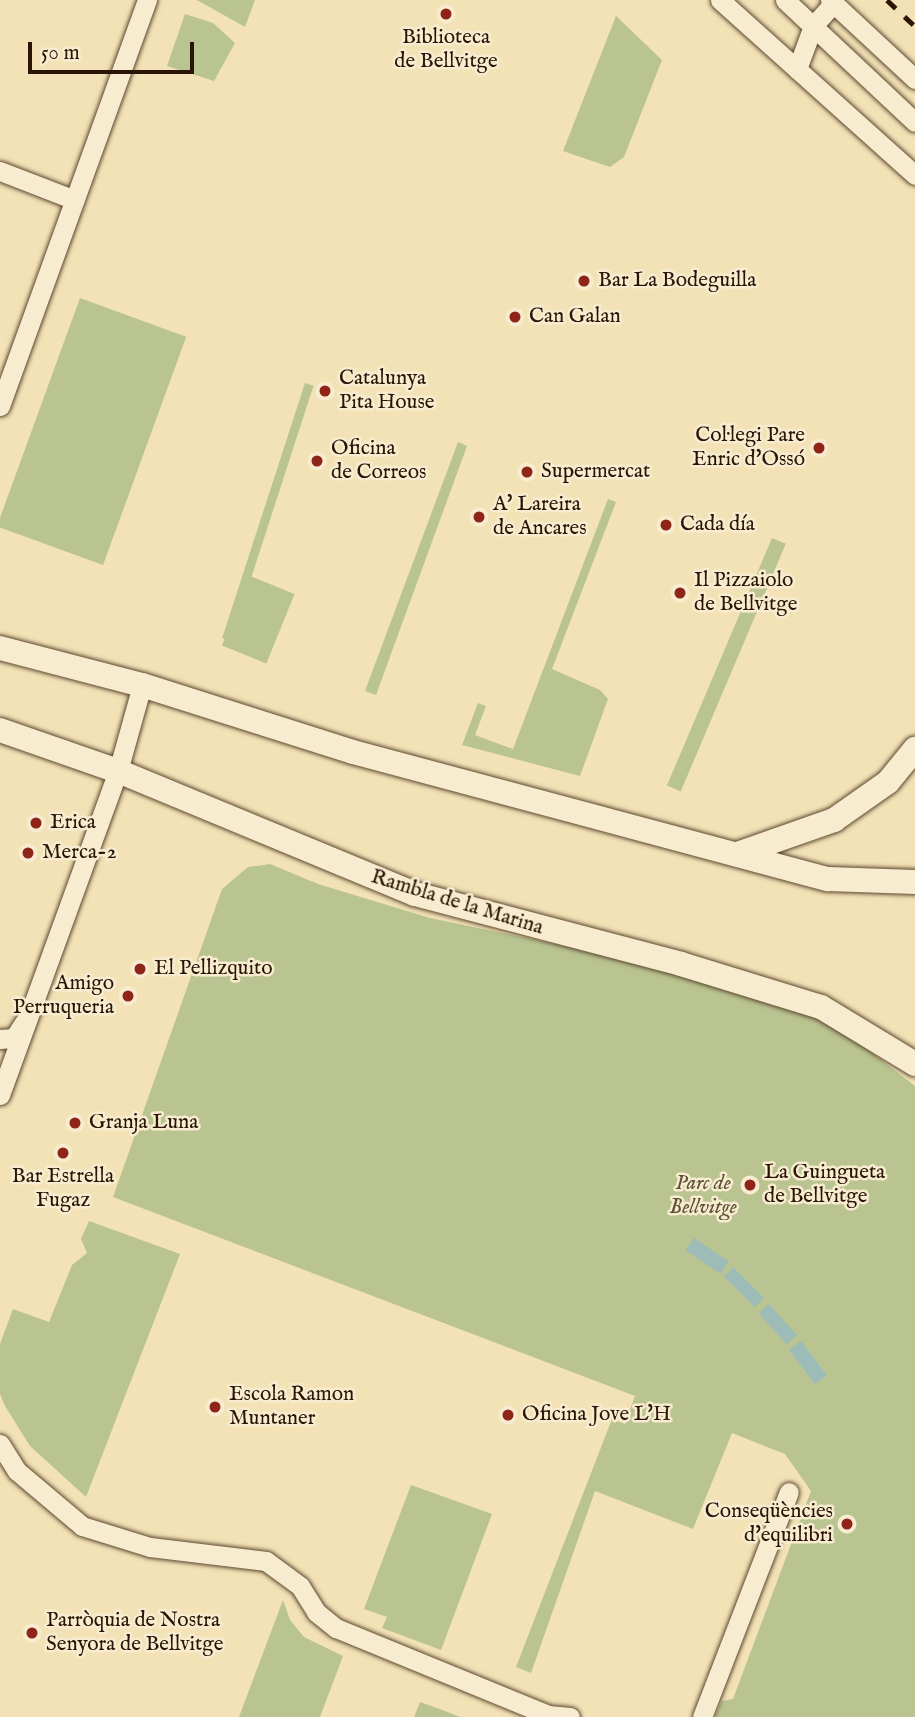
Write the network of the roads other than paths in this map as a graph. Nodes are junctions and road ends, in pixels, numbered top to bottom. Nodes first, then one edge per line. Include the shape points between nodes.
1 (720, 0) edge
2 (785, 0) edge
3 (147, 1) edge
4 (832, 2) edge
5 (813, 26) junction
6 (797, 69) junction
7 (915, 79) edge
8 (915, 122) edge
9 (0, 171) edge
10 (915, 175) edge
11 (75, 200) junction
12 (0, 406) edge
13 (0, 648) edge
14 (142, 685) junction
15 (0, 730) edge
16 (915, 749) edge
17 (118, 771) junction
18 (740, 853) junction
19 (915, 881) edge
20 (33, 1010) junction
21 (0, 1039) edge
22 (915, 1064) edge
23 (0, 1095) edge
24 (0, 1444) edge
25 (789, 1492) dead end
26 (549, 1716) edge
27 (570, 1717) edge
28 (702, 1717) edge

1 - 6 street
2 - 5 street
3 - 11 street
4 - 5 street
4 - 7 street
5 - 6 street
5 - 8 street
6 - 10 street
9 - 11 street
11 - 12 street
13 - 14 street
14 - 17 street
14 - 18 street via 353,752
15 - 17 street, Rambla de la Marina
16 - 18 street via 888,782 834,820
17 - 20 street
17 - 22 street, Rambla de la Marina via 415,894 502,921 681,964 821,1007
18 - 19 street via 828,879
20 - 21 street via 13,1038
20 - 23 street
24 - 26 street via 17,1471 82,1526 150,1547 266,1561 300,1586 316,1612 337,1628
25 - 28 street
26 - 27 street

